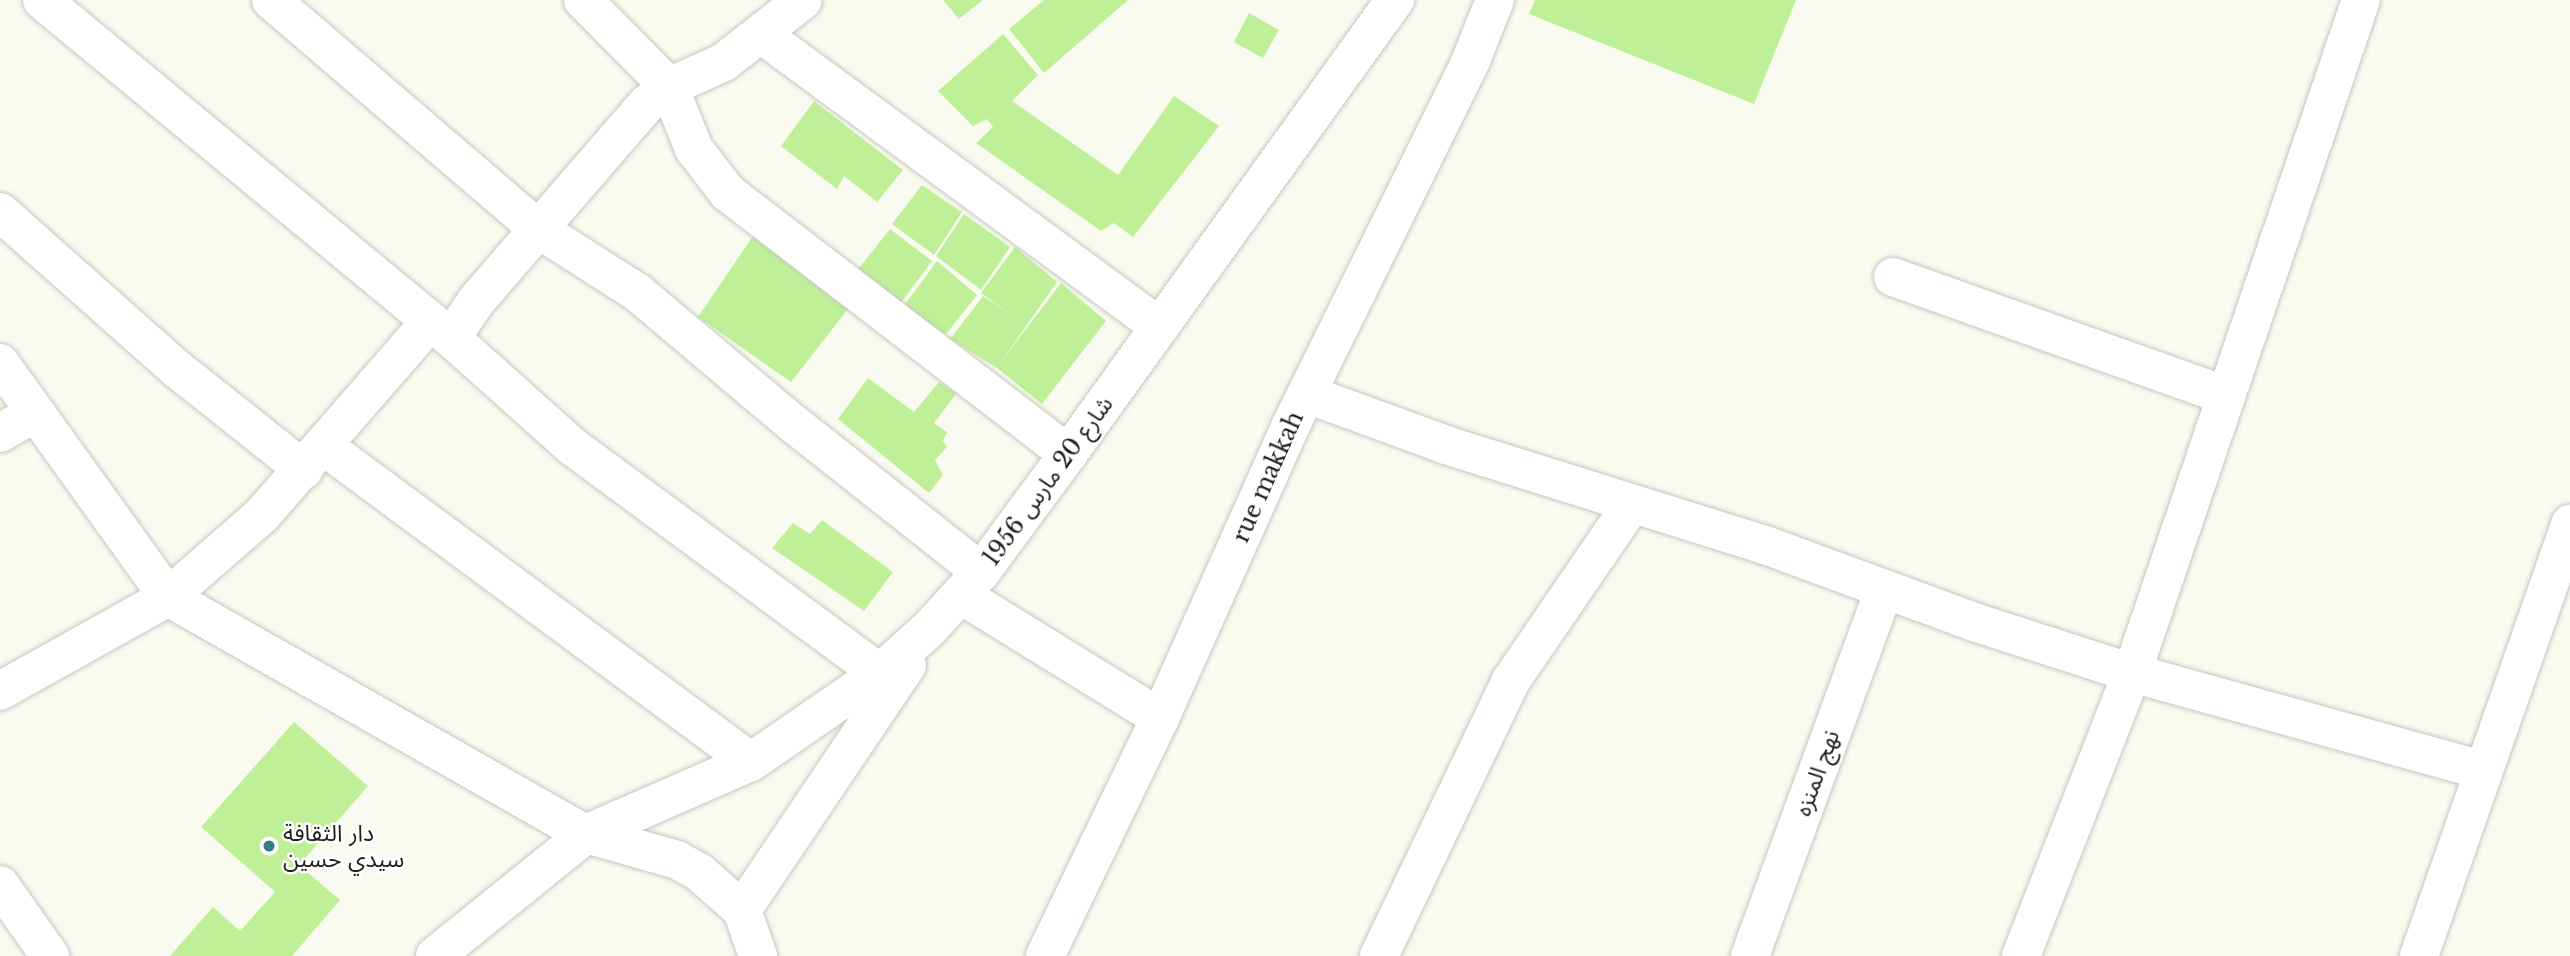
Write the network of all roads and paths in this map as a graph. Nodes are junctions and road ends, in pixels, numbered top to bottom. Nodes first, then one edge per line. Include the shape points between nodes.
1 (42, 0) edge
2 (271, 0) edge
3 (583, 0) edge
4 (803, 0) edge
5 (1395, 0) edge
6 (1495, 0) edge
7 (2361, 0) edge
8 (761, 34) junction
9 (668, 87) junction
10 (0, 212) edge
11 (538, 229) junction
12 (1893, 277) dead end
13 (1160, 327) junction
14 (440, 330) junction
15 (0, 363) edge
16 (1307, 394) junction
17 (2225, 395) junction
18 (34, 413) junction
19 (0, 433) edge
20 (1068, 454) junction
21 (314, 459) junction
22 (1631, 505) junction
23 (2570, 524) edge
24 (971, 583) junction
25 (1884, 590) junction
26 (168, 597) junction
27 (930, 628) junction
28 (880, 673) junction
29 (2132, 673) junction
30 (0, 691) edge
31 (1160, 718) junction
32 (751, 762) junction
33 (2482, 770) junction
34 (586, 834) junction
35 (5, 905) edge
36 (742, 910) junction
37 (50, 956) edge
38 (435, 956) edge
39 (758, 956) edge
40 (1045, 956) edge
41 (1379, 956) edge
42 (1750, 956) edge
43 (2021, 956) edge
44 (2418, 956) edge

1 - 14 street
2 - 11 street
3 - 9 street
4 - 8 street
5 - 13 street, شارع 20 مارس 1956
6 - 16 street, rue makkah via 1471,61
7 - 17 street
8 - 9 street via 724,62
8 - 13 street
9 - 11 street via 613,139
9 - 20 street via 694,149 728,193
10 - 21 street via 177,369
11 - 14 street
11 - 24 street via 638,293 795,425
12 - 17 street
13 - 20 street, شارع 20 مارس 1956
14 - 21 street
14 - 28 street via 573,447
15 - 18 street
16 - 22 street
16 - 31 street, rue makkah
17 - 29 street
18 - 19 street
18 - 26 street
20 - 24 street, شارع 20 مارس 1956
21 - 26 street via 262,515
21 - 32 street
22 - 25 street via 1765,545
22 - 41 street via 1510,682
23 - 33 street
24 - 27 street, شارع 20 مارس 1956
24 - 31 street
25 - 29 street
25 - 42 street, نهج المنزه
26 - 30 street
26 - 34 street
27 - 28 street, شارع 20 مارس 1956
27 - 36 street
28 - 32 street, شارع 20 مارس 1956
29 - 33 street
29 - 43 street
31 - 40 street, rue makkah
32 - 34 street, شارع 20 مارس 1956
33 - 44 street
34 - 36 street via 677,860 699,872
34 - 38 street, شارع 20 مارس 1956
35 - 37 street
36 - 39 street

